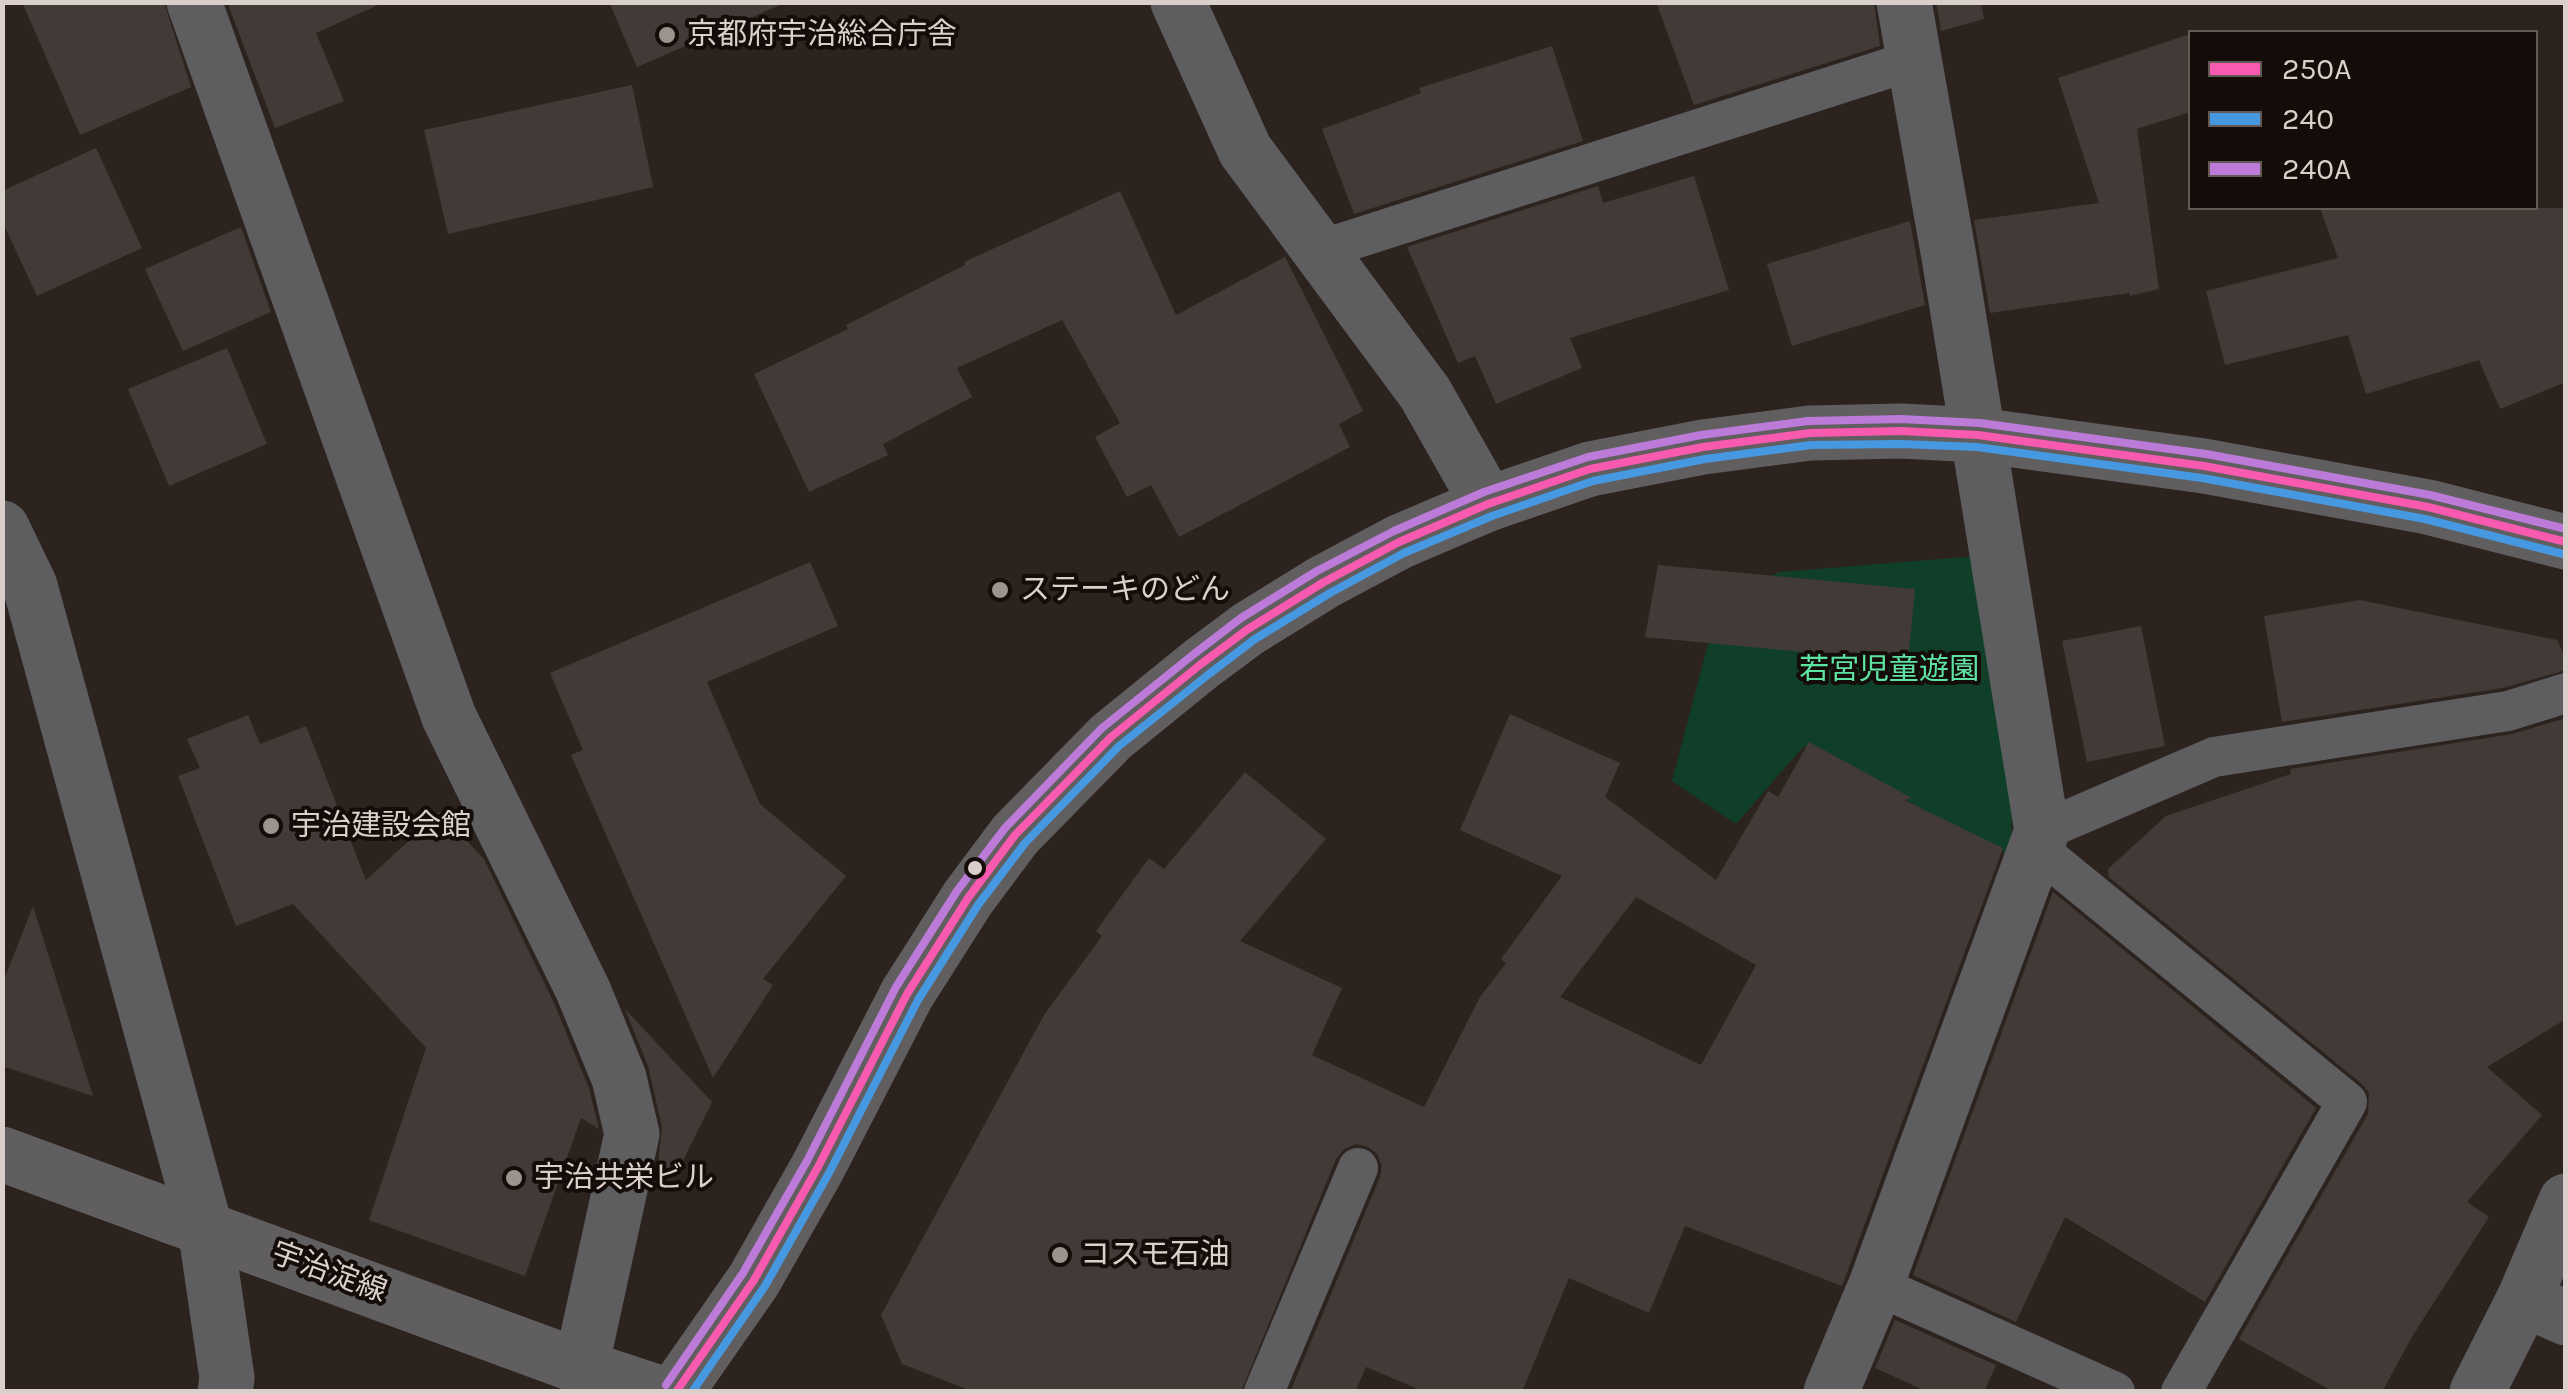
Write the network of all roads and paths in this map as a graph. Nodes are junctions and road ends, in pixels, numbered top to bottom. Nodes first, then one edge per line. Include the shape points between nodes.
1 (194, 2) edge
2 (1178, 2) edge
3 (1904, 2) edge
4 (1914, 60) junction
5 (1320, 250) junction
6 (1978, 435) junction
7 (1488, 504) junction
8 (2, 528) edge
9 (2566, 542) edge
10 (2566, 693) edge
11 (2038, 839) junction
12 (2, 1154) edge
13 (1358, 1168) dead end
14 (2566, 1201) edge
15 (205, 1228) junction
16 (1876, 1284) junction
17 (2545, 1309) edge
18 (581, 1367) junction
19 (225, 1392) edge
20 (657, 1392) edge
21 (676, 1392) edge
22 (1264, 1392) edge
23 (1832, 1392) edge
24 (2115, 1392) edge
25 (2181, 1392) edge
26 (2478, 1392) edge

1 - 18 street via 449,717 620,1078 632,1134
2 - 5 street via 1245,150
3 - 4 street
4 - 5 lane
4 - 6 street
5 - 7 street via 1425,394
6 - 7 main road via 1810,434 1703,447 1590,469
6 - 9 main road via 2204,466 2428,507
6 - 11 street
7 - 21 main road via 1399,542 1248,629 1110,737 1015,834 907,994 754,1280
8 - 15 street via 30,586
10 - 11 lane via 2508,711 2214,757
11 - 16 street
11 - 25 lane via 2347,1102
12 - 15 main road, 宇治淀線
13 - 22 lane
14 - 17 street
15 - 18 main road, 宇治淀線
15 - 19 street
16 - 23 street
16 - 24 lane
17 - 26 street
18 - 20 main road, 宇治淀線

